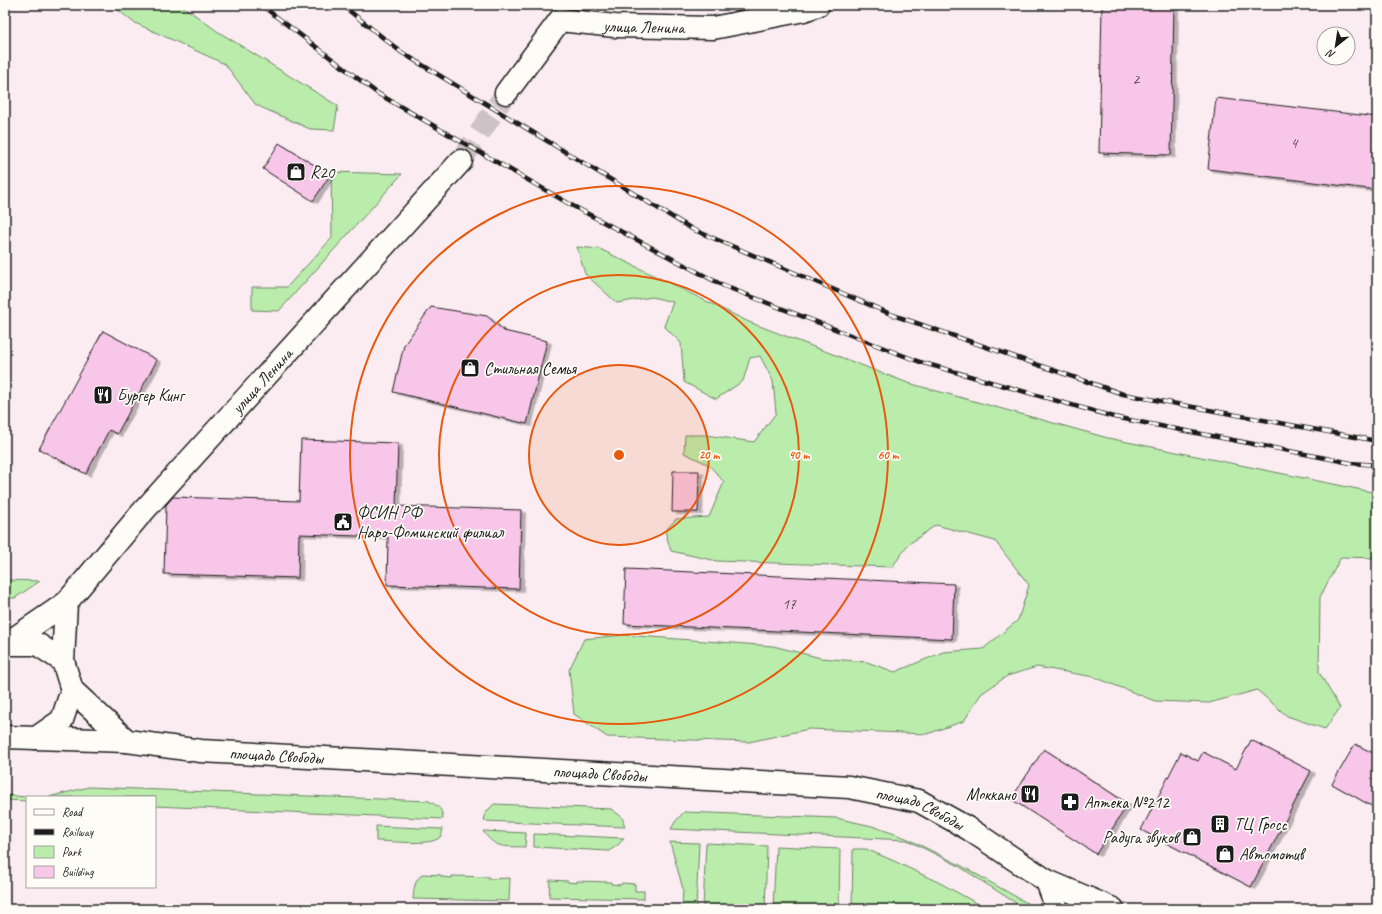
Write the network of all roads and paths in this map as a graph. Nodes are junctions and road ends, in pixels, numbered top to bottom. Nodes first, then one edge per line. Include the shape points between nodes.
1 (818, 5) edge
2 (506, 93) tunnel mouth
3 (461, 161) tunnel mouth
4 (66, 603) junction
5 (6, 645) edge
6 (63, 661) junction
7 (72, 690) junction
8 (5, 737) edge
9 (36, 738) junction
10 (127, 741) junction
11 (1048, 881) junction
12 (1058, 909) edge
13 (1113, 909) edge

1 - 2 main road, улица Ленина via 713,28 615,26 560,20
3 - 4 main road, улица Ленина via 139,516
4 - 5 main road, улица Ленина
4 - 6 main road
5 - 6 main road via 37,644
6 - 7 main road
7 - 9 main road via 62,720
7 - 10 main road
8 - 9 main road, площадь Свободы
9 - 10 main road, площадь Свободы
10 - 11 main road, площадь Свободы via 201,751 849,787 919,801
11 - 12 main road
11 - 13 main road, площадь Свободы

